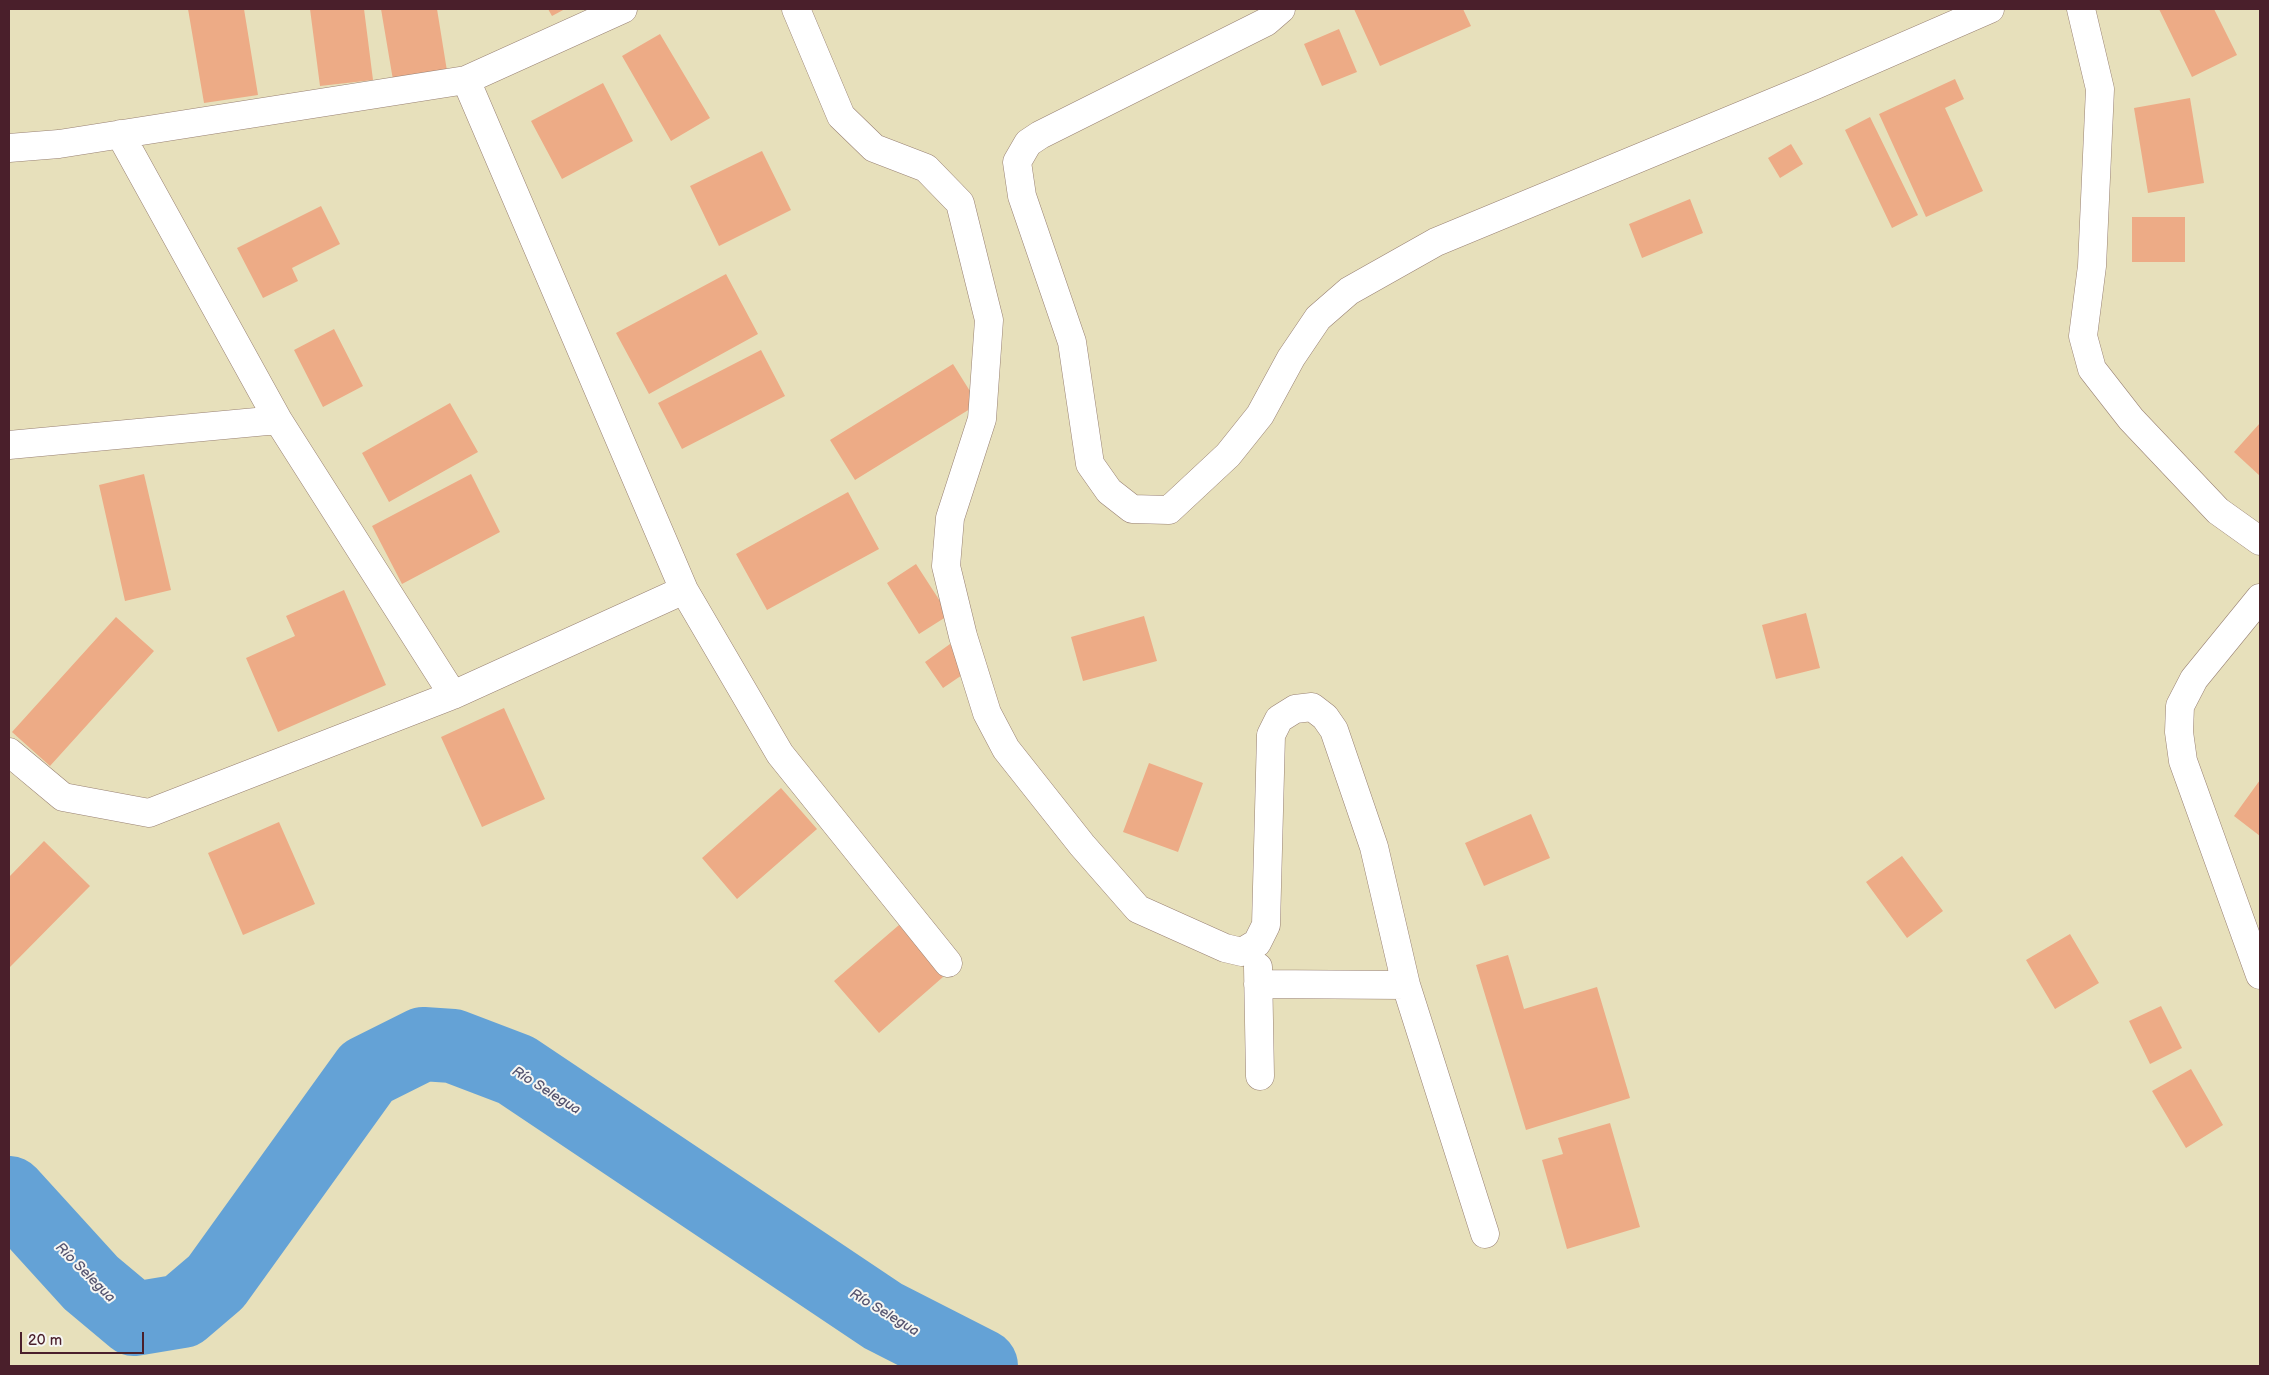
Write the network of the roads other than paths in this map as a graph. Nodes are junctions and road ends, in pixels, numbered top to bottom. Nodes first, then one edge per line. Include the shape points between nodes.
1 (623, 9) edge
2 (796, 9) edge
3 (1281, 9) edge
4 (1990, 9) edge
5 (2081, 9) edge
6 (466, 80) junction
7 (120, 134) junction
8 (9, 148) edge
9 (278, 420) junction
10 (9, 444) edge
11 (2260, 541) edge
12 (684, 590) junction
13 (2260, 598) edge
14 (452, 695) junction
15 (9, 752) edge
16 (1257, 943) junction
17 (948, 962) dead end
18 (2260, 975) edge
19 (1258, 984) junction
20 (1406, 985) junction
21 (1260, 1076) dead end
22 (1485, 1234) dead end

1 - 6 street
2 - 16 street via 841,116 874,148 926,168 960,203 989,320 982,419 950,518 946,566 987,714 1006,749 1138,909 1224,948 1242,952
3 - 4 street via 1266,22 1040,135 1028,143 1017,162 1022,196 1072,342 1090,464 1109,491 1132,509 1169,510 1228,454 1260,415 1291,358 1318,318 1349,291 1436,242
5 - 11 street via 2100,90 2092,266 2083,336 2092,369 2131,419 2218,512
6 - 7 street
6 - 12 street
7 - 8 street
7 - 9 street
9 - 10 street
9 - 14 street
12 - 14 street
12 - 17 street via 780,754
13 - 18 street via 2194,680 2180,706 2179,732 2183,761
14 - 15 street via 149,813 63,797
16 - 19 street
16 - 20 street via 1266,925 1271,735 1279,719 1295,708 1312,707 1334,730 1374,847
19 - 20 street
19 - 21 street
20 - 22 street

